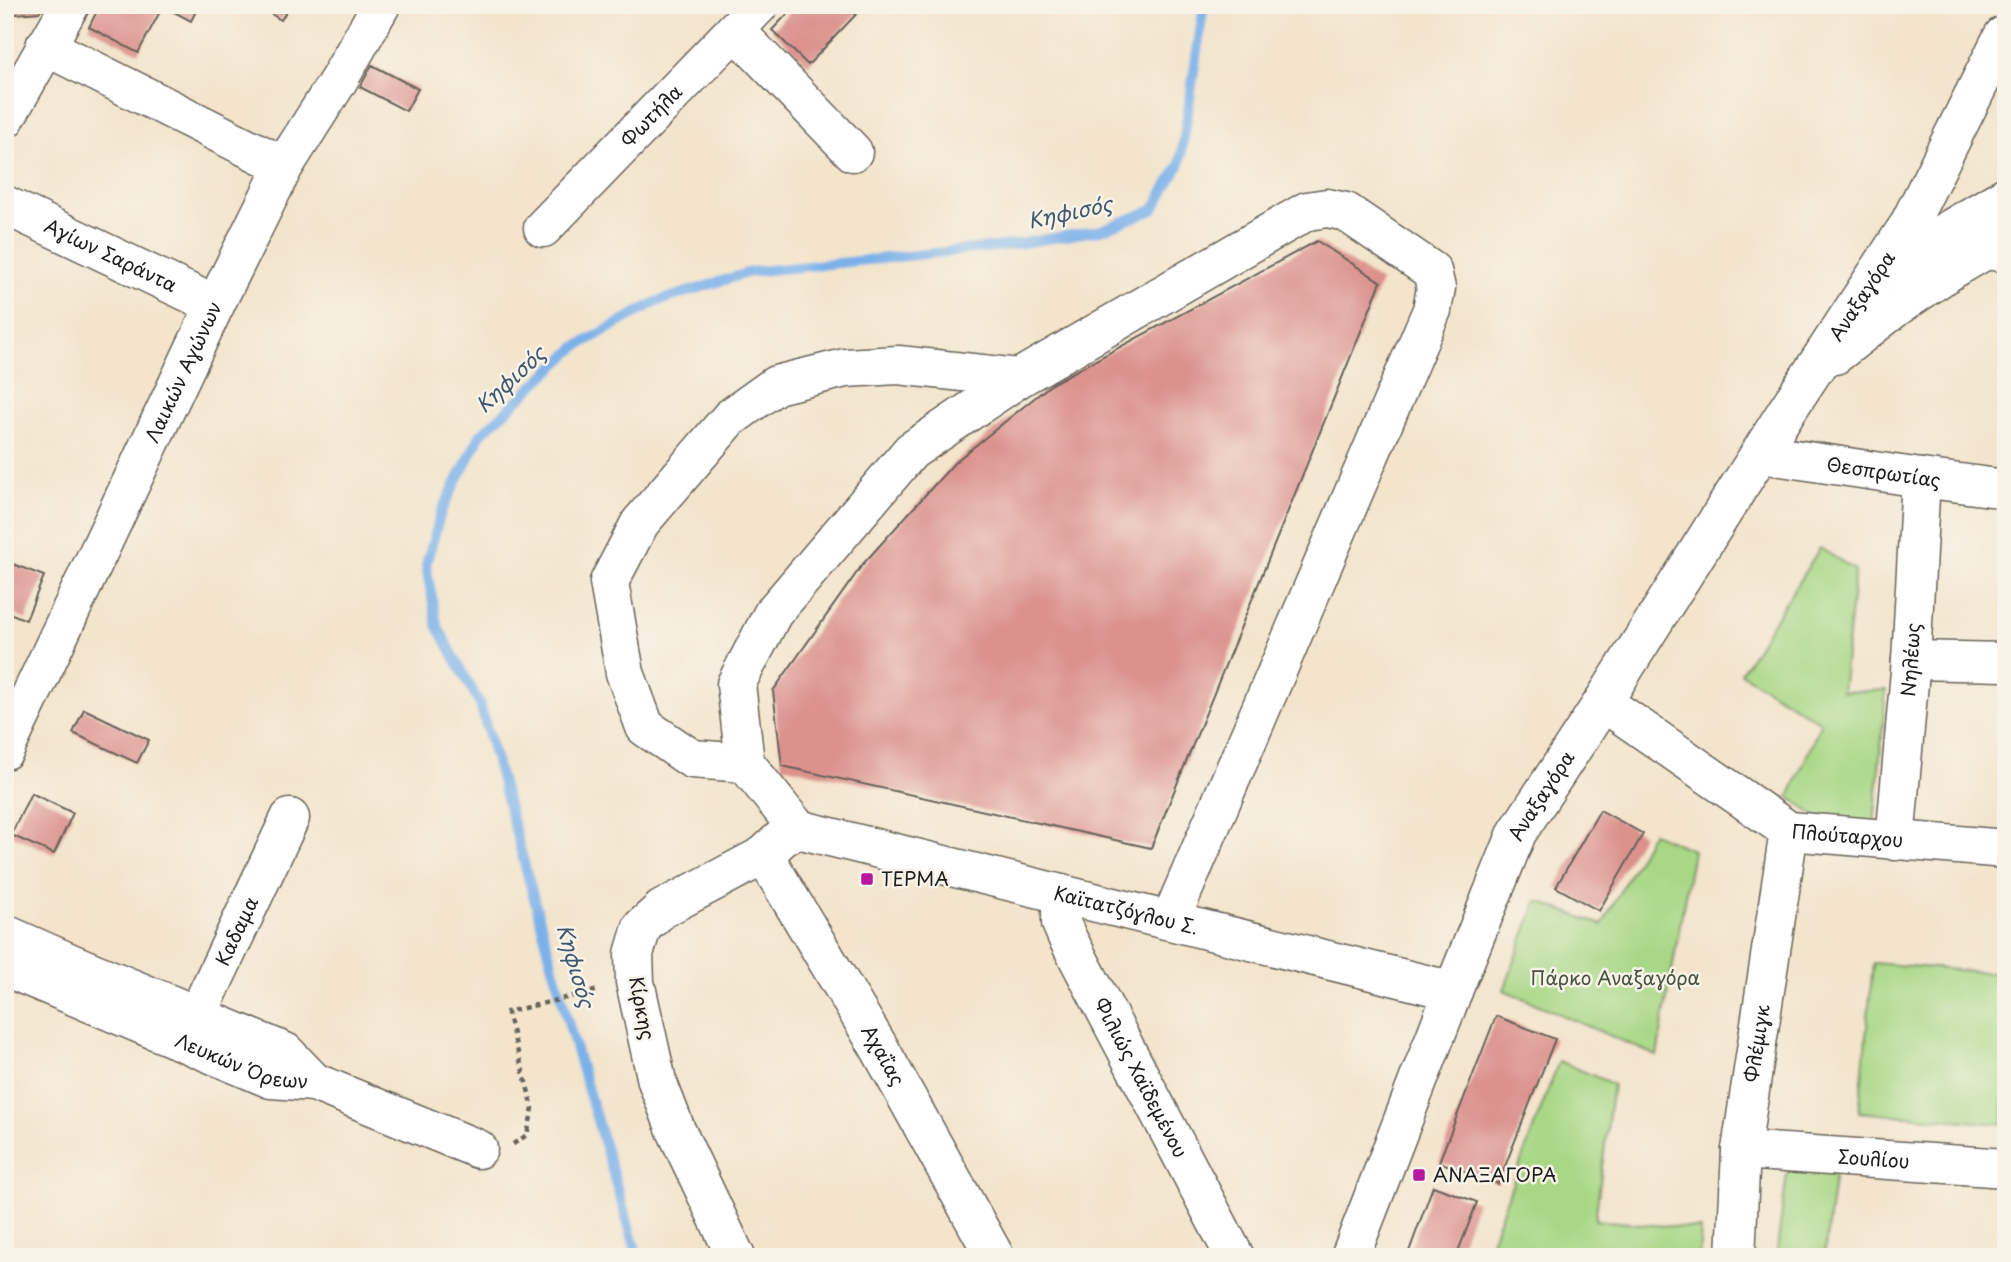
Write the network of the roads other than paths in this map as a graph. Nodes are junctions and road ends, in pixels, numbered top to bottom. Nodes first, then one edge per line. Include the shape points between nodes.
1 (69, 5) edge
2 (381, 5) edge
3 (747, 18) edge
4 (2004, 29) edge
5 (45, 46) junction
6 (2006, 93) edge
7 (5, 119) edge
8 (853, 152) dead end
9 (284, 166) junction
10 (2006, 196) edge
11 (5, 205) edge
12 (543, 228) dead end
13 (1999, 247) edge
14 (1873, 278) junction
15 (215, 305) junction
16 (1811, 374) junction
17 (1019, 378) junction
18 (1761, 454) junction
19 (1921, 478) junction
20 (2006, 489) edge
21 (1911, 660) junction
22 (2006, 662) edge
23 (1603, 702) junction
24 (5, 750) edge
25 (745, 763) junction
26 (290, 818) dead end
27 (798, 829) junction
28 (1789, 831) junction
29 (1895, 841) junction
30 (2006, 849) edge
31 (764, 855) junction
32 (1061, 894) junction
33 (1170, 921) junction
34 (5, 934) edge
35 (5, 967) edge
36 (67, 978) junction
37 (1453, 991) junction
38 (191, 1029) junction
39 (478, 1149) road end
40 (1741, 1150) junction
41 (2006, 1168) edge
42 (736, 1257) edge
43 (995, 1257) edge
44 (1235, 1257) edge
45 (1350, 1257) edge
46 (1736, 1257) edge

1 - 5 street
2 - 9 street, Λαικών Αγώνων
3 - 8 street
3 - 12 street, Φωτήλα
4 - 6 street
4 - 14 street via 1908,226
5 - 7 street
5 - 9 street
9 - 15 street, Λαικών Αγώνων
10 - 14 street, Αναξαγόρα
11 - 15 street, Αγίων Σαράντα
13 - 16 street, Αναξαγόρα via 1895,308
14 - 16 street, Αναξαγόρα
15 - 24 street, Λαικών Αγώνων
16 - 18 street, Αναξαγόρα
17 - 25 street via 911,451 773,613 736,684
17 - 25 street via 898,365 845,368 776,384 730,418 640,523 609,582 625,673 645,727 691,760
17 - 33 street via 1307,211 1327,208 1346,212 1432,271 1436,288 1432,310
18 - 19 street, Θεσπρωτίας
18 - 23 street, Αναξαγόρα
19 - 20 street, Θεσπρωτίας
19 - 21 street, Νηλέως
21 - 22 street
21 - 29 street, Νηλέως
23 - 28 street, Πλούταρχου
23 - 37 street, Αναξαγόρα via 1517,833
25 - 27 street
26 - 38 street, Καδαμα
27 - 31 street, Κίρκης
27 - 32 street, Καϊτατζόγλου Σ.
28 - 29 street, Πλούταρχου
28 - 40 street, Φλέμιγκ
29 - 30 street, Πλούταρχου
31 - 42 street, Κίρκης via 662,909 642,927 634,954 635,982 657,1081
31 - 43 street, Αχαΐας via 880,1049
32 - 33 street, Καϊτατζόγλου Σ.
32 - 44 street, Φιλιώς Χαϊδεμένου via 1061,923 1067,937
33 - 37 street, Καϊτατζόγλου Σ.
34 - 36 street
35 - 36 street, Λευκών Όρεων
36 - 38 street, Λευκών Όρεων
37 - 45 street, Αναξαγόρα
38 - 39 street, Λευκών Όρεων via 271,1079 314,1082
40 - 41 street, Σουλίου
40 - 46 street, Φλέμιγκ

